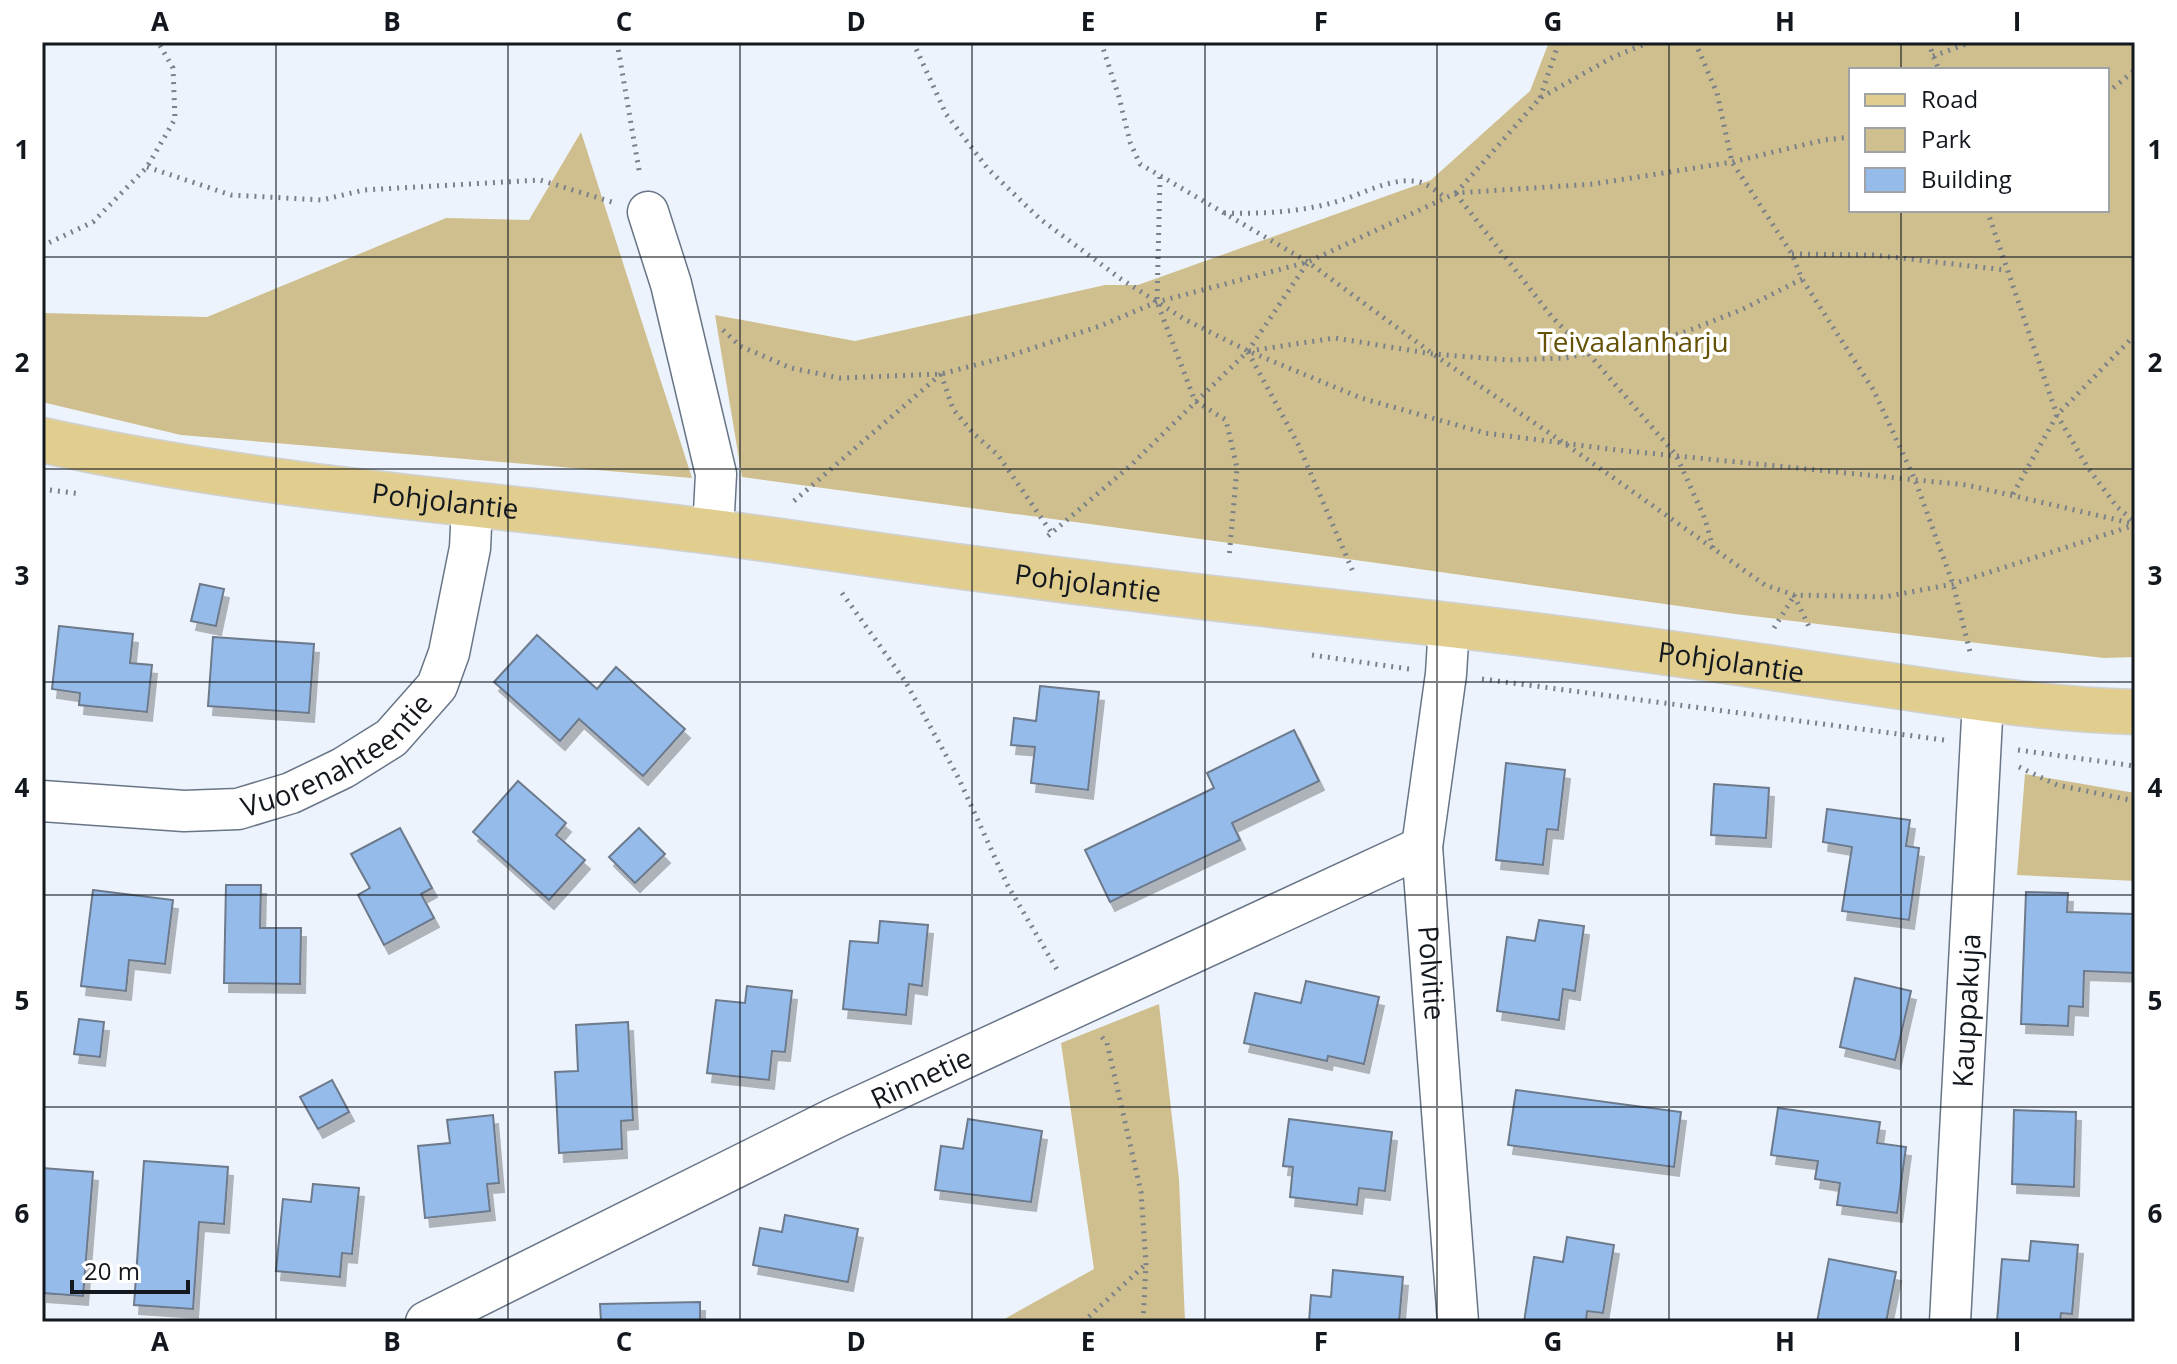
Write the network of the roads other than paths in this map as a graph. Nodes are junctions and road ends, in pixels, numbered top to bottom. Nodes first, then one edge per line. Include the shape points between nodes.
1 (648, 212) road end
2 (42, 440) edge
3 (472, 506) junction
4 (713, 532) junction
5 (1449, 625) junction
6 (1979, 684) junction
7 (2135, 712) edge
8 (42, 801) edge
9 (1422, 847) junction
10 (426, 1322) edge
11 (1458, 1322) edge
12 (1950, 1322) edge

1 - 4 street via 671,284 716,474
2 - 3 main road, Pohjolantie
3 - 4 main road, Pohjolantie
3 - 8 street, Vuorenahteentie via 470,548 445,664 437,686 391,738 291,793 238,809 184,811
4 - 5 main road, Pohjolantie via 1010,574
5 - 6 main road, Pohjolantie via 1824,675
5 - 9 street, Polvitie
6 - 7 main road, Pohjolantie via 2067,710
6 - 12 street, Kauppakuja
9 - 10 street, Rinnetie via 835,1118
9 - 11 street, Polvitie

